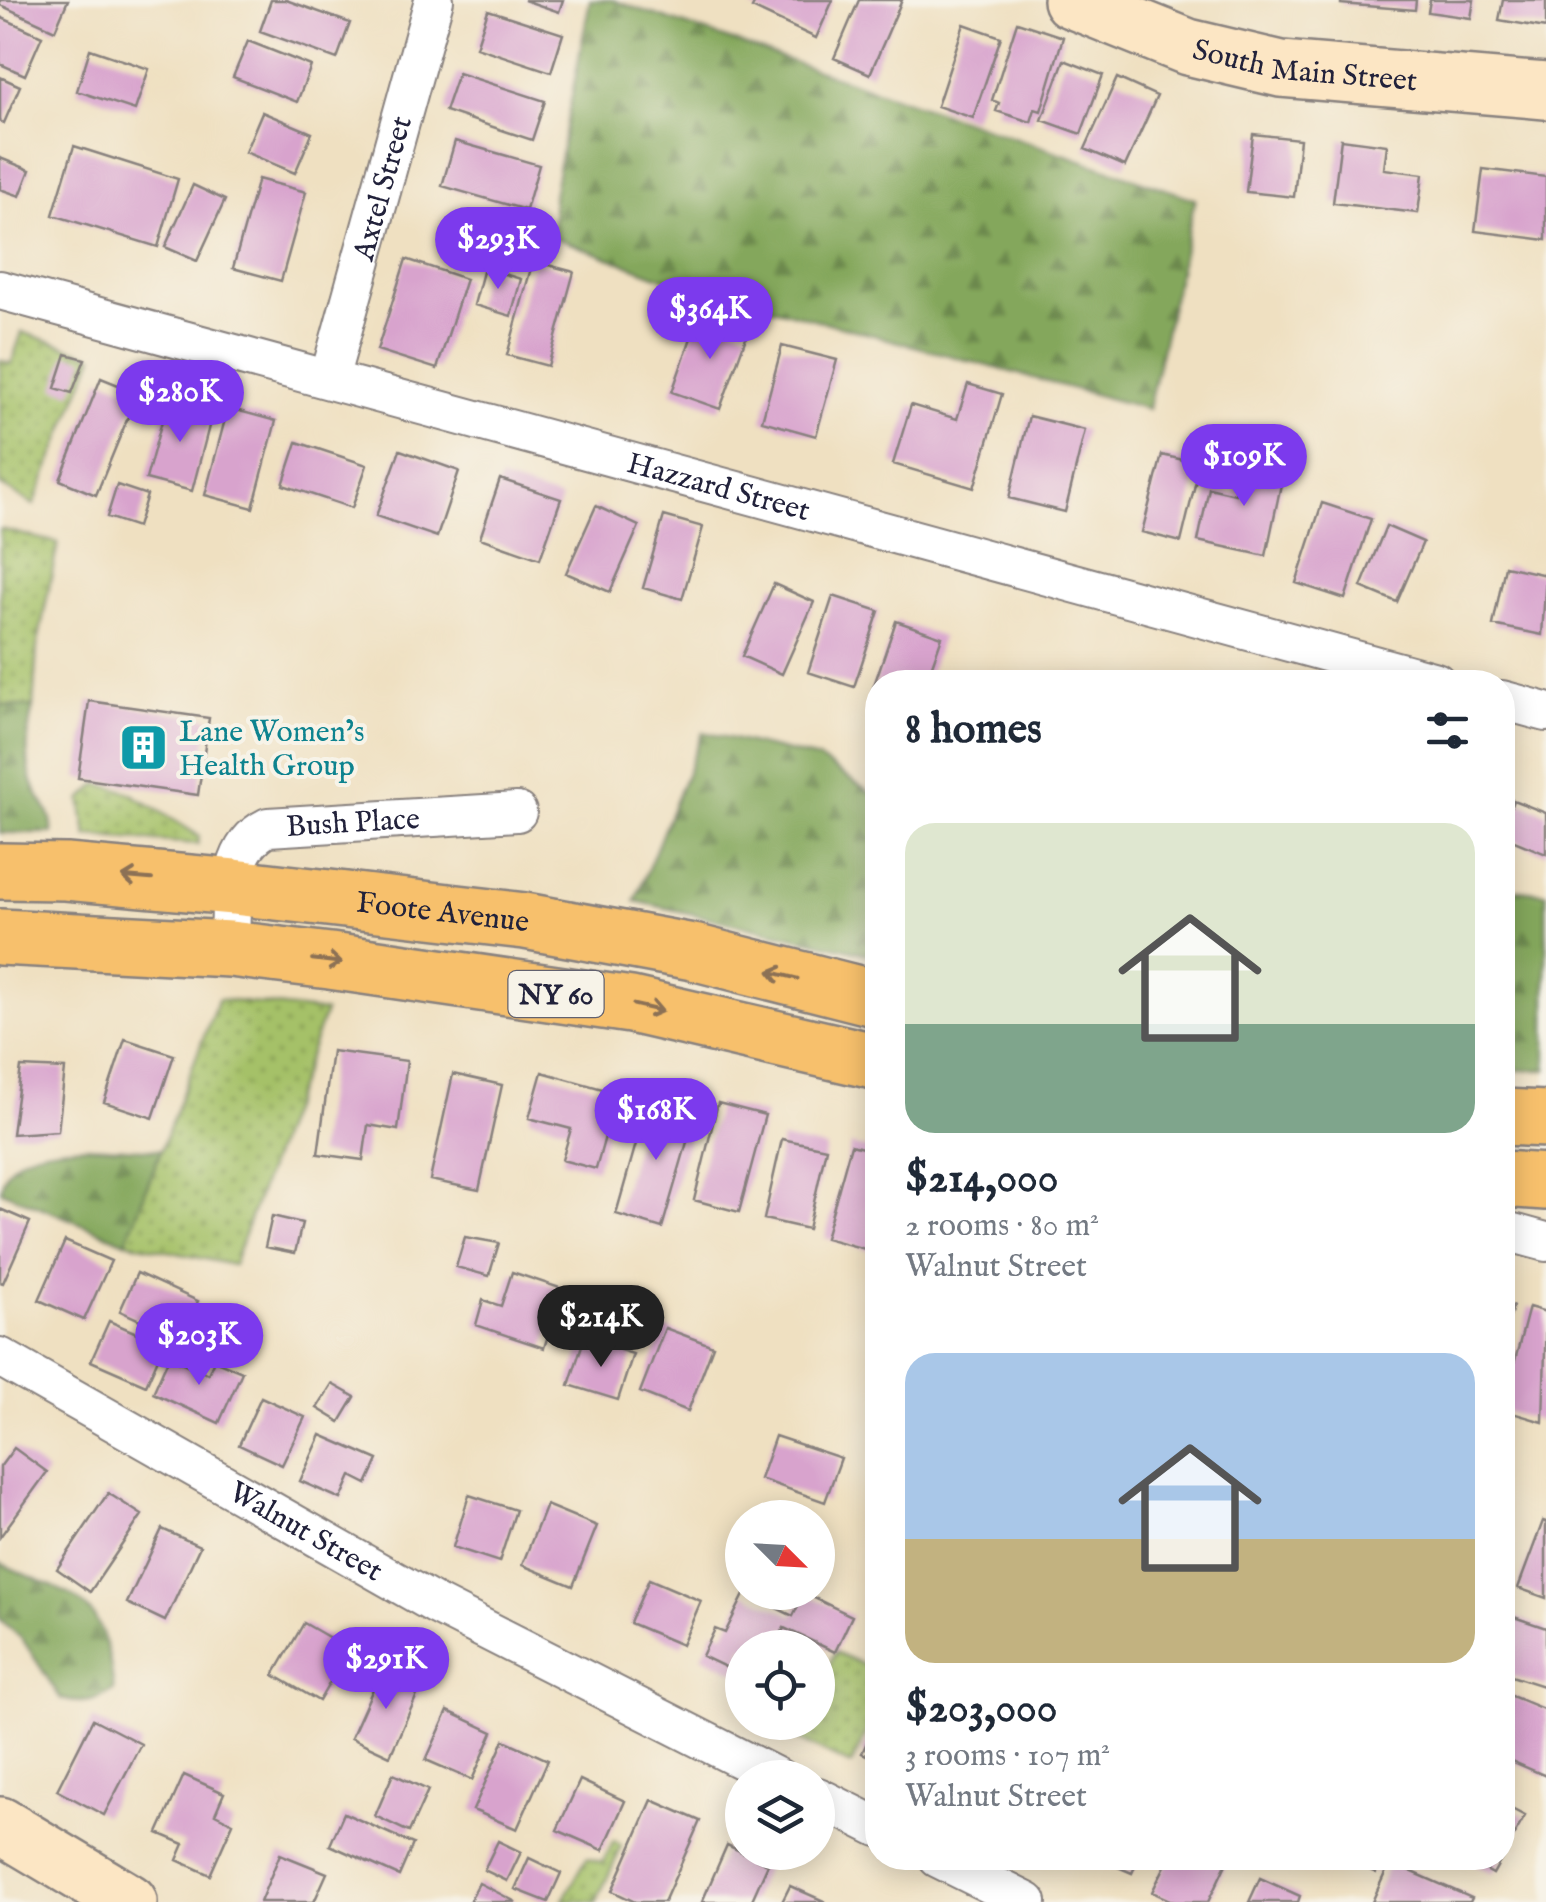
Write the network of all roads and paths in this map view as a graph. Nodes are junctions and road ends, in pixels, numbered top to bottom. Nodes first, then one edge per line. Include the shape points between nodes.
1 (434, 0) edge
2 (1071, 0) edge
3 (1546, 91) edge
4 (0, 290) edge
5 (329, 379) junction
6 (1392, 670) edge
7 (1515, 704) edge
8 (1546, 712) edge
9 (517, 812) dead end
10 (0, 871) edge
11 (234, 887) junction
12 (0, 937) edge
13 (230, 949) junction
14 (865, 996) edge
15 (865, 1059) edge
16 (1515, 1118) edge
17 (1546, 1120) edge
18 (1515, 1180) edge
19 (1546, 1182) edge
20 (1515, 1234) edge
21 (1546, 1242) edge
22 (0, 1356) edge
23 (743, 1760) edge
24 (835, 1806) edge
25 (865, 1822) edge
26 (0, 1825) edge
27 (962, 1870) edge
28 (130, 1902) edge
29 (1027, 1902) edge

1 - 5 street, Axtel Street
2 - 3 street, South Main Street via 1188,47 1281,70
4 - 5 street, Hazzard Street
5 - 6 street, Hazzard Street
7 - 8 street
9 - 11 street, Bush Place via 268,826 246,840
11 -> 10 highway, Foote Avenue / NY 60
11 - 13 street, Bush Place
14 -> 11 highway, Foote Avenue / NY 60 via 693,952 526,921
12 - 13 highway, Foote Avenue / NY 60
13 -> 15 highway, Foote Avenue / NY 60 via 632,1004
16 - 17 highway
18 - 19 highway
20 - 21 street
22 - 23 street, Walnut Street via 435,1604
24 - 25 street
26 - 28 street
27 - 29 street

